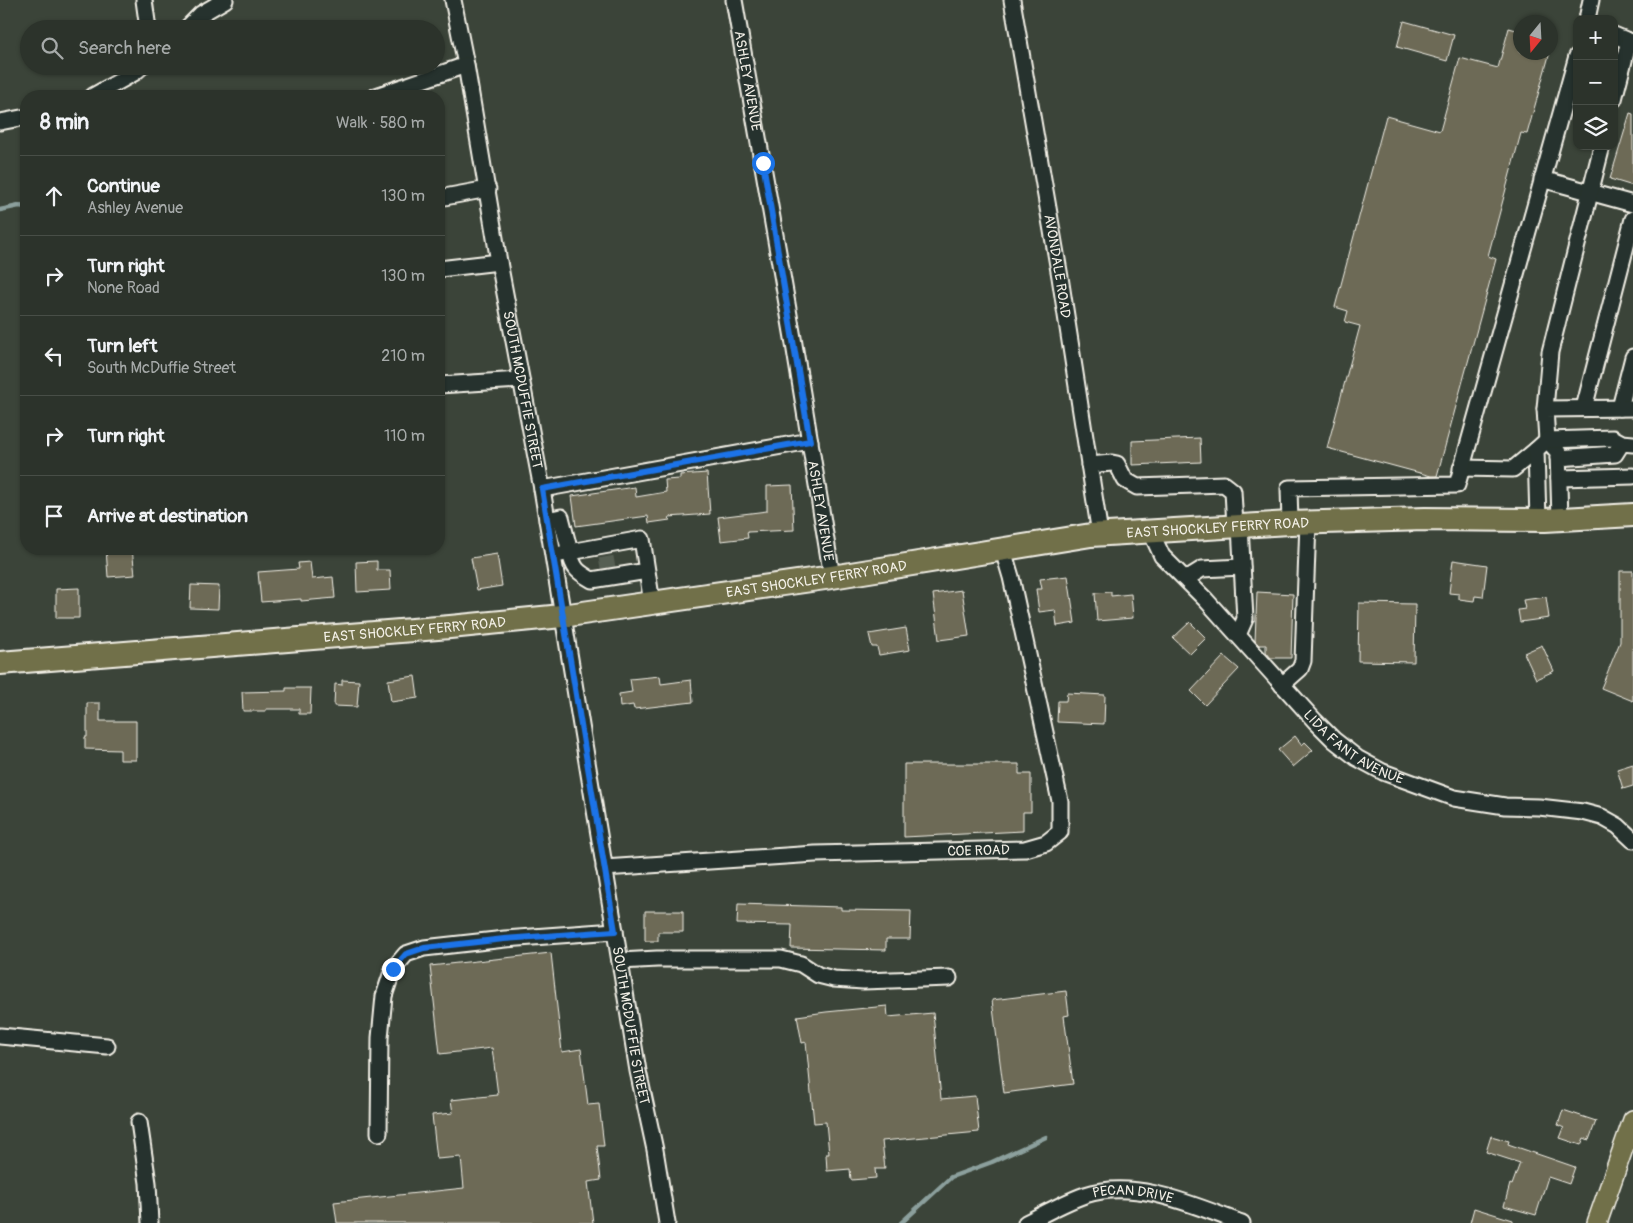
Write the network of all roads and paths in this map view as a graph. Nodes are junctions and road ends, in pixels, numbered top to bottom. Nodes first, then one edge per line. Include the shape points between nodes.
1 (144, 0) edge
2 (225, 0) edge
3 (453, 0) edge
4 (734, 0) edge
5 (1012, 0) edge
6 (1591, 0) edge
7 (1588, 15) edge
8 (147, 20) edge
9 (195, 20) edge
10 (1618, 37) edge
11 (1631, 42) edge
12 (1576, 60) edge
13 (466, 65) junction
14 (445, 72) edge
15 (130, 75) edge
16 (437, 75) edge
17 (1618, 86) edge
18 (104, 90) edge
19 (393, 90) edge
20 (20, 118) edge
21 (0, 122) edge
22 (1601, 150) edge
23 (1542, 179) junction
24 (488, 190) junction
25 (1590, 194) junction
26 (445, 197) edge
27 (1633, 204) edge
28 (1633, 219) edge
29 (499, 262) junction
30 (445, 268) edge
31 (1633, 357) edge
32 (521, 380) junction
33 (445, 385) edge
34 (1584, 408) junction
35 (1627, 408) edge
36 (1545, 409) junction
37 (810, 441) junction
38 (1627, 443) edge
39 (1541, 445) junction
40 (1558, 458) junction
41 (1089, 465) junction
42 (1461, 468) junction
43 (1633, 476) edge
44 (1558, 478) junction
45 (542, 489) junction
46 (1633, 515) edge
47 (1549, 519) junction
48 (547, 520) junction
49 (1299, 522) junction
50 (1237, 526) junction
51 (1150, 530) junction
52 (1100, 534) junction
53 (1003, 550) junction
54 (570, 552) junction
55 (552, 556) junction
56 (1242, 567) junction
57 (647, 571) junction
58 (832, 577) junction
59 (1186, 579) junction
60 (652, 604) junction
61 (562, 616) junction
62 (1238, 636) junction
63 (0, 663) edge
64 (1282, 685) junction
65 (1633, 840) edge
66 (604, 868) junction
67 (615, 931) junction
68 (620, 961) junction
69 (949, 978) dead end
70 (0, 1036) edge
71 (107, 1046) dead end
72 (1633, 1120) edge
73 (139, 1122) dead end
74 (379, 1133) dead end
75 (1628, 1150) edge
76 (150, 1223) edge
77 (667, 1223) edge
78 (1026, 1223) edge
79 (1242, 1223) edge
80 (1598, 1223) edge

1 - 8 street
2 - 9 street
3 - 13 street, SOUTH MCDUFFIE STREET
4 - 37 street, ASHLEY AVENUE
5 - 41 street, AVONDALE ROAD
6 - 7 street
10 - 11 street
11 - 17 street
12 - 23 street
13 - 14 street
13 - 24 street, SOUTH MCDUFFIE STREET
15 - 18 street
16 - 19 street
20 - 21 street
22 - 25 street
23 - 25 street
23 - 42 street
24 - 26 street
24 - 29 street, SOUTH MCDUFFIE STREET
25 - 27 street
25 - 36 street via 1550,352
28 - 34 street
29 - 30 street
29 - 32 street, SOUTH MCDUFFIE STREET
31 - 35 street
32 - 33 street
32 - 45 street, SOUTH MCDUFFIE STREET
34 - 35 street
34 - 36 street
36 - 39 street
37 - 45 street
37 - 58 street, ASHLEY AVENUE
38 - 39 street via 1613,438
38 - 40 street via 1615,454
39 - 40 street via 1558,452
39 - 42 street via 1513,470
39 - 47 street
40 - 44 street
41 - 50 street via 1117,464 1125,480 1136,487 1224,484 1233,491
41 - 52 street, AVONDALE ROAD
42 - 49 street via 1457,485 1289,488
43 - 44 street
44 - 47 street
45 - 48 street, SOUTH MCDUFFIE STREET
46 - 47 highway, EAST SHOCKLEY FERRY ROAD
47 - 49 highway, EAST SHOCKLEY FERRY ROAD
48 - 54 street via 561,517
48 - 55 street, SOUTH MCDUFFIE STREET
49 - 50 highway, EAST SHOCKLEY FERRY ROAD
49 - 64 street via 1303,661 1300,669
50 - 51 highway, EAST SHOCKLEY FERRY ROAD
50 - 56 street
51 - 52 highway, EAST SHOCKLEY FERRY ROAD
51 - 59 street, LIDA FANT AVENUE via 1162,556
52 - 53 highway, EAST SHOCKLEY FERRY ROAD
53 - 58 highway, EAST SHOCKLEY FERRY ROAD
53 - 66 street, COE ROAD via 1060,802 1060,832 1046,844 1025,850 815,854
54 - 55 street
54 - 57 street via 572,564 592,580
54 - 57 street via 605,551 642,540
55 - 61 street, SOUTH MCDUFFIE STREET
56 - 59 street via 1202,569
56 - 62 street via 1245,619
57 - 60 street
58 - 60 highway, EAST SHOCKLEY FERRY ROAD
59 - 62 street, LIDA FANT AVENUE
60 - 61 highway, EAST SHOCKLEY FERRY ROAD
61 - 63 highway, EAST SHOCKLEY FERRY ROAD
61 - 66 street, SOUTH MCDUFFIE STREET
62 - 64 street, LIDA FANT AVENUE
64 - 65 street, LIDA FANT AVENUE via 1334,740 1383,772 1422,788 1471,802 1583,812 1602,817
66 - 67 street, SOUTH MCDUFFIE STREET
67 - 68 street, SOUTH MCDUFFIE STREET
67 - 74 street via 504,939 424,948 406,954 393,969 384,996
68 - 69 street via 781,960 801,964 834,980
68 - 77 street, SOUTH MCDUFFIE STREET
70 - 71 street
72 - 75 main road
73 - 76 street
75 - 80 main road
78 - 79 street, PECAN DRIVE via 1085,1195 1118,1190 1141,1191

